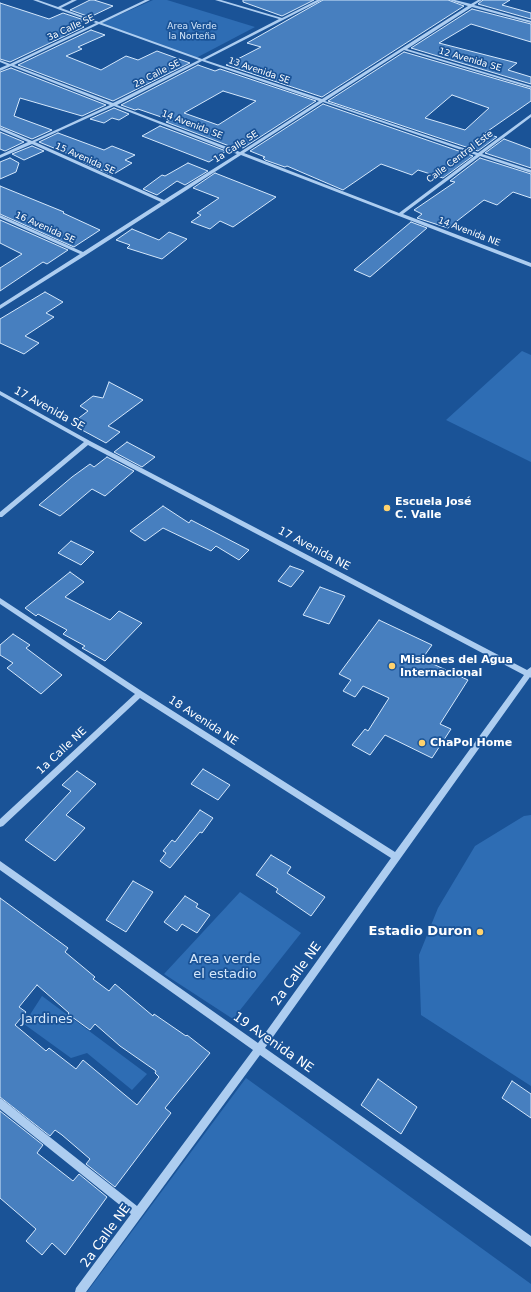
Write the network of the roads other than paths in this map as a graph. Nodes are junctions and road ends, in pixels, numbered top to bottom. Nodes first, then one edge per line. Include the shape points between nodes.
1 (35, 0) edge
2 (75, 0) edge
3 (148, 0) edge
4 (217, 0) edge
5 (233, 0) edge
6 (320, 0) edge
7 (451, 0) edge
8 (480, 0) edge
9 (227, 3) junction
10 (472, 6) junction
11 (58, 8) junction
12 (282, 19) junction
13 (531, 22) edge
14 (99, 24) junction
15 (404, 49) junction
16 (202, 60) junction
17 (0, 61) edge
18 (11, 65) junction
19 (0, 70) edge
20 (531, 86) edge
21 (322, 101) junction
22 (115, 104) junction
23 (531, 115) edge
24 (0, 128) edge
25 (30, 143) junction
26 (241, 153) junction
27 (479, 154) junction
28 (0, 157) edge
29 (531, 172) edge
30 (164, 202) junction
31 (400, 214) junction
32 (0, 216) edge
33 (84, 254) junction
34 (531, 265) edge
35 (0, 307) edge
36 (0, 392) edge
37 (88, 442) junction
38 (0, 515) edge
39 (0, 601) edge
40 (530, 672) edge
41 (140, 694) junction
42 (0, 824) edge
43 (396, 857) junction
44 (0, 865) edge
45 (259, 1049) junction
46 (0, 1103) edge
47 (138, 1213) junction
48 (531, 1242) edge
49 (80, 1292) edge

1 - 11 street, 13 Avenida SE
2 - 11 street
3 - 14 street, 3a Calle SE
4 - 9 street
5 - 9 street
6 - 12 street, 2a Calle SE
7 - 10 street
8 - 10 street, 1a Calle SE
9 - 12 street
10 - 13 street
10 - 15 street, 1a Calle SE
11 - 14 street, 13 Avenida SE
12 - 16 street, 2a Calle SE
14 - 16 street, 13 Avenida SE
14 - 18 street, 3a Calle SE
15 - 20 street, 12 Avenida SE
15 - 21 street, 1a Calle SE
16 - 21 street, 13 Avenida SE
16 - 22 street, 2a Calle SE
17 - 18 street, 14 Avenida SE
18 - 19 street, 3a Calle SE
18 - 22 street, 14 Avenida SE
21 - 26 street, 1a Calle SE
21 - 27 street, 13 Avenida SE
22 - 25 street, 2a Calle SE
22 - 26 street, 14 Avenida SE
23 - 27 street, Calle Central Este
24 - 25 street, 15 Avenida SE
25 - 28 street, 2a Calle SE
25 - 30 street, 15 Avenida SE
26 - 30 street, 1a Calle SE
26 - 31 street, 14 Avenida SE
27 - 29 street, 13 Avenida SE
27 - 31 street, Calle Central Este
30 - 33 street, 1a Calle SE
31 - 34 street, 14 Avenida NE
32 - 33 street, 16 Avenida SE
33 - 35 street, 1a Calle SE
36 - 37 street, 17 Avenida SE
37 - 38 street
37 - 40 street, 17 Avenida NE
39 - 41 street, 18 Avenida NE
40 - 43 street, 2a Calle NE
41 - 42 street, 1a Calle NE
41 - 43 street, 18 Avenida NE
43 - 45 street, 2a Calle NE
44 - 45 street, 19 Avenida NE
45 - 47 street, 2a Calle NE
45 - 48 street, 19 Avenida NE
46 - 47 street
47 - 49 street, 2a Calle NE

